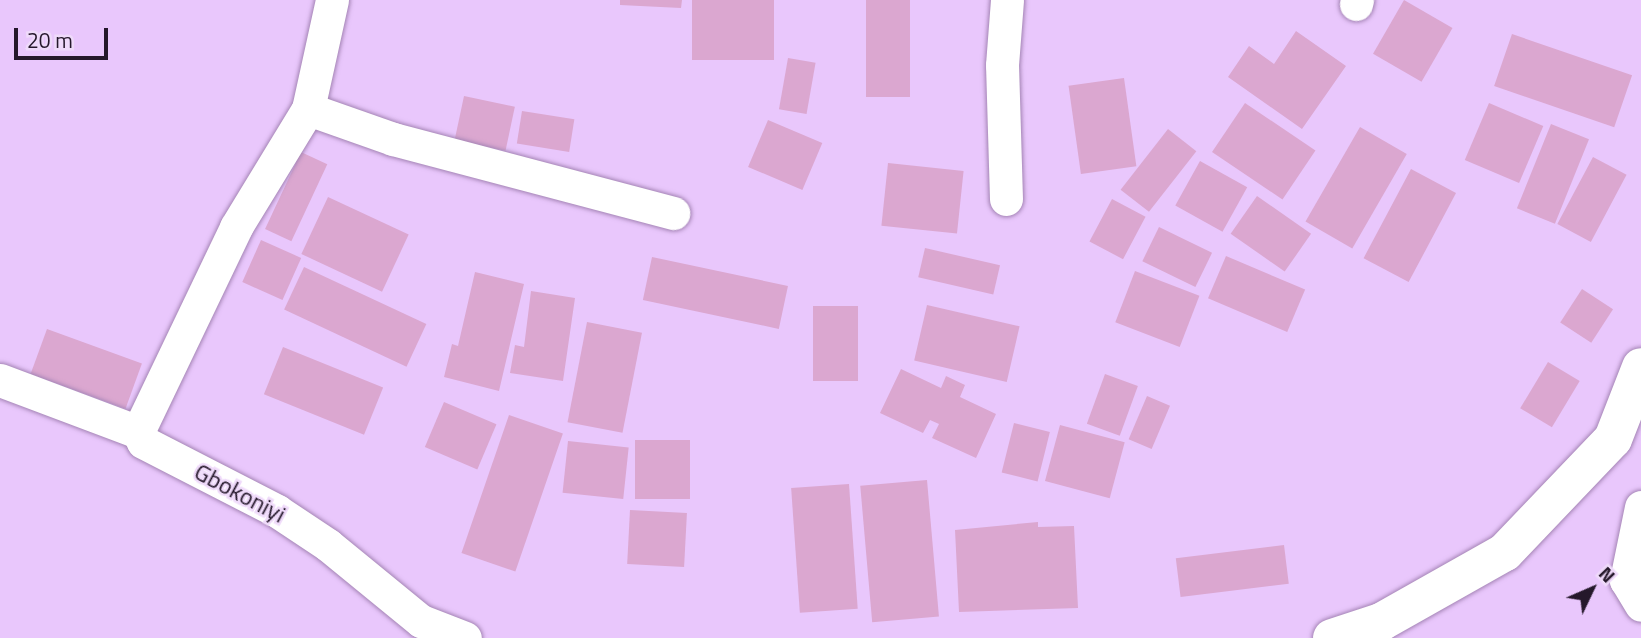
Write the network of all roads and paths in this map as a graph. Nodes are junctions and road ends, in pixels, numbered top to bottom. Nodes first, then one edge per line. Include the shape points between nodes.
1 (332, 0) edge
2 (1007, 0) edge
3 (308, 109) junction
4 (1006, 199) dead end
5 (673, 213) dead end
6 (1641, 367) edge
7 (0, 380) edge
8 (138, 432) junction
9 (1641, 507) edge
10 (1641, 605) edge
11 (465, 638) edge
12 (1332, 638) edge

1 - 3 street
2 - 4 street via 1002,65
3 - 5 street via 393,139
3 - 8 street via 236,227
6 - 12 main road via 1613,439 1505,552 1381,622
7 - 8 street, Gbokoniyi
8 - 11 street, Gbokoniyi via 143,442 277,511 328,545 421,621
9 - 10 street via 1626,580

